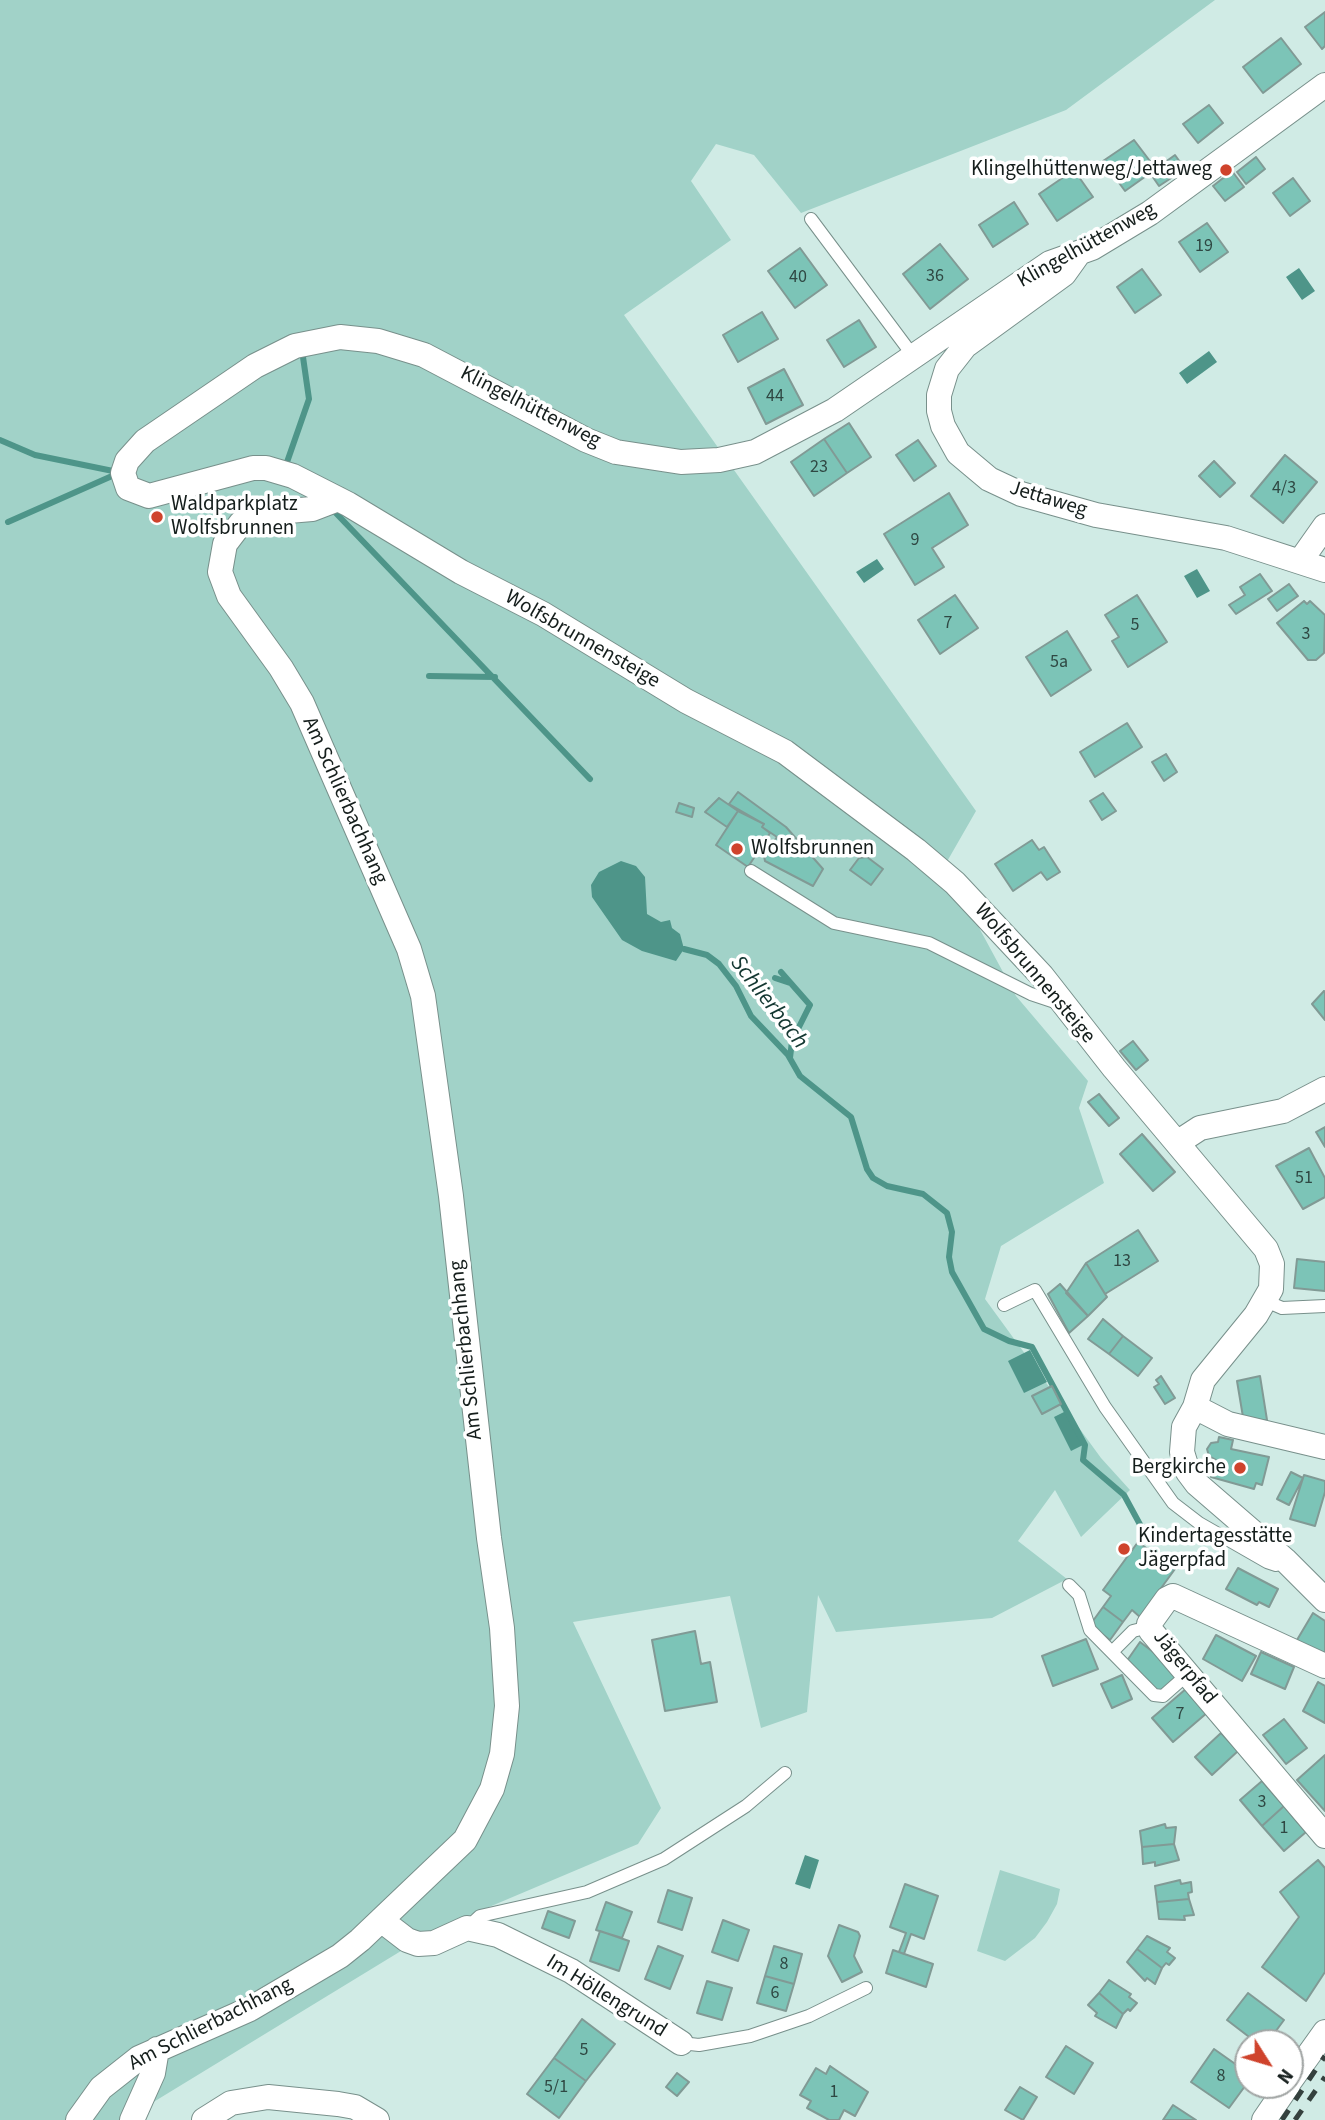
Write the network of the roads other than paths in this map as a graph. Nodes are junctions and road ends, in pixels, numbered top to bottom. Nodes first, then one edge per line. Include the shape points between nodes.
1 (1325, 85) edge
2 (811, 219) dead end
3 (1079, 253) junction
4 (914, 357) junction
5 (338, 499) junction
6 (1325, 526) edge
7 (1301, 560) junction
8 (1325, 570) edge
9 (751, 871) dead end
10 (1062, 1004) junction
11 (1325, 1089) edge
12 (1177, 1143) junction
13 (1266, 1301) junction
14 (1004, 1305) dead end
15 (1325, 1306) edge
16 (1195, 1407) junction
17 (1325, 1447) edge
18 (1285, 1560) junction
19 (1069, 1585) dead end
20 (1325, 1600) edge
21 (1149, 1627) junction
22 (1112, 1652) junction
23 (1325, 1666) edge
24 (1188, 1674) junction
25 (786, 1778) dead end
26 (1325, 1836) edge
27 (381, 1920) junction
28 (467, 1928) junction
29 (866, 1988) dead end
30 (1325, 2032) edge
31 (681, 2043) joint
32 (157, 2049) junction
33 (1304, 2062) edge
34 (1278, 2099) edge
35 (78, 2120) edge
36 (132, 2120) edge
37 (204, 2120) edge
38 (377, 2120) edge
39 (1264, 2120) edge

1 - 3 street, Klingelhüttenweg via 1150,213
2 - 4 lane
3 - 4 street, Klingelhüttenweg via 1023,279
3 - 7 street, Jettaweg via 1064,274 965,346 947,369 939,411 958,453 1000,485 1047,502 1226,538
4 - 5 street, Klingelhüttenweg via 776,443 733,458 681,462 601,447 415,351 365,339 320,339 271,356 179,416 145,441 127,461 123,473 128,488 149,496 266,468
5 - 10 street, Wolfsbrunnensteige via 686,701 797,760 955,883 1014,944
5 - 27 street, Am Schlierbachhang via 312,509 265,513 241,523 222,551 221,578 295,690 419,977 451,1196 507,1683 502,1754 478,1818 456,1850
6 - 7 street
7 - 8 street, Jettaweg
9 - 10 lane via 826,920 929,943 1031,994
10 - 12 street, Wolfsbrunnensteige
11 - 12 street via 1283,1111 1200,1128
12 - 13 street, Wolfsbrunnensteige via 1266,1249 1273,1278
13 - 15 lane via 1282,1308
13 - 16 street via 1203,1380
14 - 18 lane via 1035,1290 1112,1417 1173,1503 1267,1562
16 - 17 street via 1228,1424
16 - 18 street via 1181,1442 1188,1472
18 - 20 street
19 - 22 lane via 1079,1595 1090,1630
21 - 22 lane via 1133,1631
21 - 23 street, Jägerpfad via 1167,1598 1173,1596
21 - 24 street, Jägerpfad
22 - 24 lane via 1157,1697
24 - 26 street, Jägerpfad
25 - 28 lane via 664,1859 587,1892 480,1916
27 - 28 street via 418,1944 434,1943
27 - 32 street, Am Schlierbachhang via 340,1956 260,2003
28 - 31 street, Im Höllengrund via 498,1934 561,1966
29 - 31 lane, Im Höllengrund via 809,2016 750,2036 699,2045
30 - 33 street
32 - 35 street, Am Schlierbachhang via 109,2080
32 - 36 street via 153,2073
34 - 39 street
37 - 38 street via 231,2103 268,2097 338,2104

